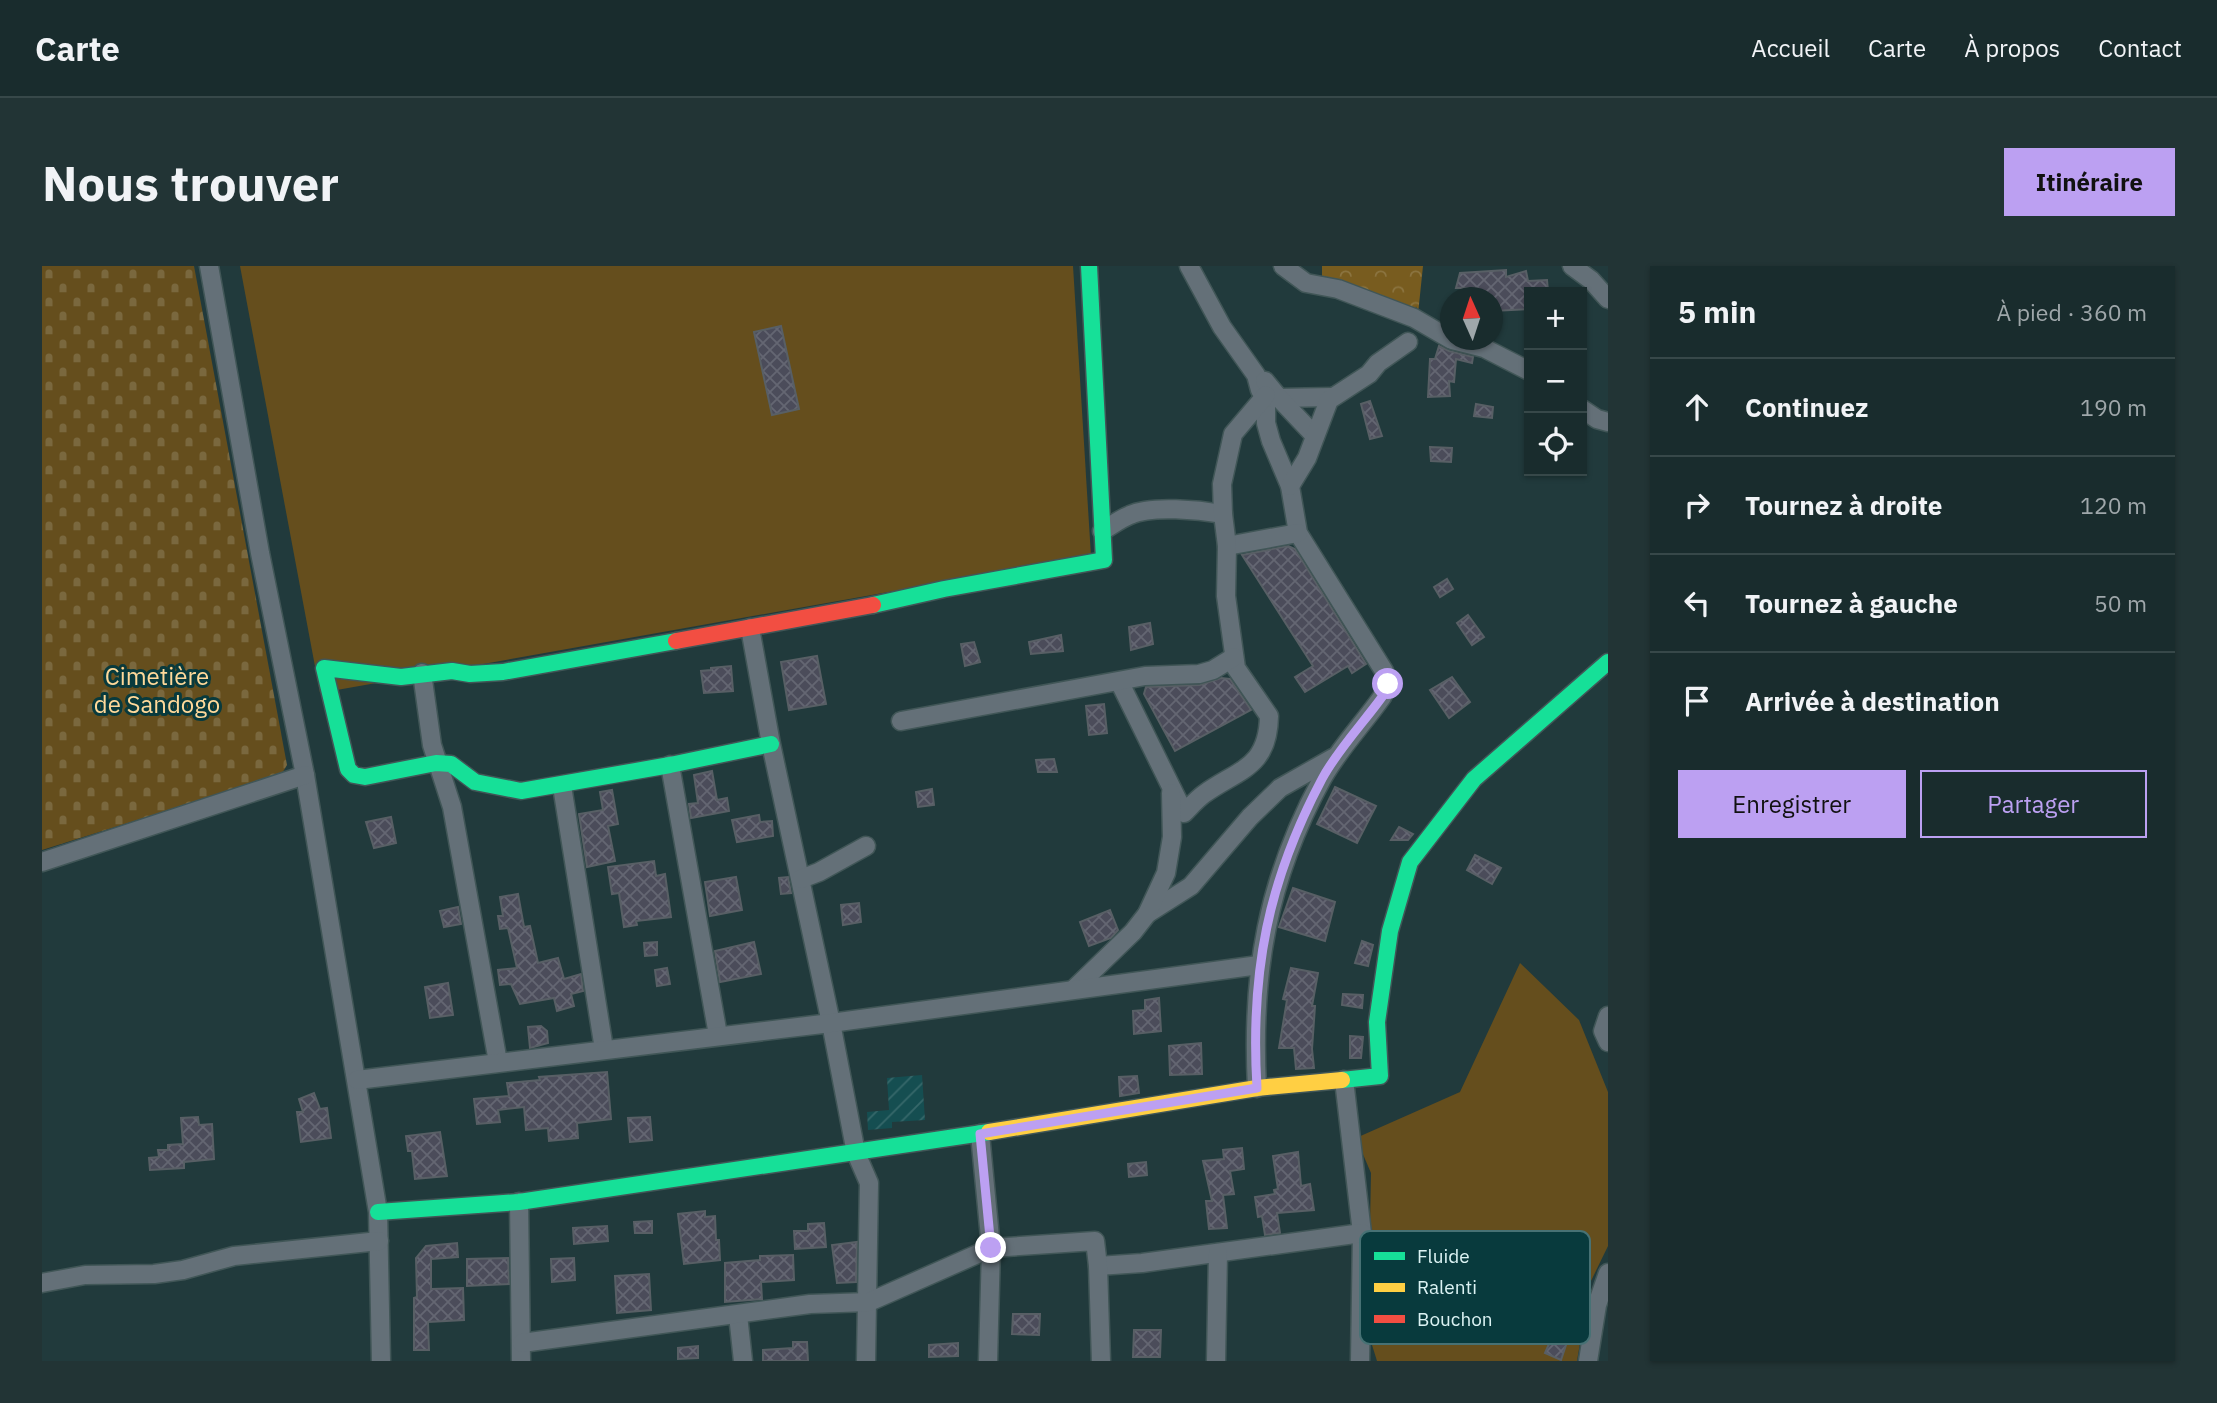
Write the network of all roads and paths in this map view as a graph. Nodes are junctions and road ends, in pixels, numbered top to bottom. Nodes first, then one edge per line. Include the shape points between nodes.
1 (209, 266) edge
2 (1090, 266) edge
3 (1189, 266) edge
4 (1283, 266) edge
5 (1572, 266) edge
6 (1608, 299) edge
7 (1440, 333) edge
8 (1408, 342) dead end
9 (1488, 350) edge
10 (1524, 369) edge
11 (1271, 397) junction
12 (1332, 397) junction
13 (1587, 412) edge
14 (1608, 422) edge
15 (1315, 436) junction
16 (1290, 486) junction
17 (1223, 514) junction
18 (1102, 531) junction
19 (1298, 533) junction
20 (1227, 546) junction
21 (750, 628) junction
22 (1234, 657) junction
23 (1608, 662) edge
24 (422, 673) junction
25 (1120, 683) junction
26 (901, 721) dead end
27 (771, 744) junction
28 (1339, 755) junction
29 (436, 763) junction
30 (670, 765) junction
31 (305, 775) junction
32 (562, 786) junction
33 (1171, 786) junction
34 (866, 846) dead end
35 (42, 862) edge
36 (801, 878) junction
37 (1147, 914) junction
38 (1259, 965) junction
39 (1074, 989) junction
40 (1608, 1017) edge
41 (831, 1023) junction
42 (718, 1035) junction
43 (1608, 1042) edge
44 (604, 1049) junction
45 (498, 1062) junction
46 (357, 1080) junction
47 (1344, 1080) junction
48 (1257, 1088) junction
49 (980, 1134) junction
50 (856, 1153) junction
51 (519, 1202) junction
52 (378, 1212) junction
53 (1362, 1231) edge
54 (1360, 1233) edge
55 (379, 1241) junction
56 (991, 1248) junction
57 (1218, 1253) junction
58 (1098, 1266) junction
59 (1608, 1273) edge
60 (42, 1283) edge
61 (869, 1303) junction
62 (738, 1315) junction
63 (522, 1343) junction
64 (380, 1361) edge
65 (522, 1361) edge
66 (743, 1361) edge
67 (866, 1361) edge
68 (988, 1361) edge
69 (1101, 1361) edge
70 (1216, 1361) edge
71 (1588, 1361) edge

1 - 31 street
2 - 18 street
3 - 11 street via 1222,327 1256,375 1260,390
4 - 7 street via 1306,283 1338,289
5 - 6 street
8 - 12 street
9 - 10 street
11 - 12 street
11 - 15 street
11 - 16 street via 1266,423
11 - 17 street via 1233,433 1222,484
12 - 15 street
13 - 14 street
15 - 16 street
16 - 19 street
17 - 18 street via 1142,511
17 - 20 street
18 - 21 street via 1104,561
19 - 20 street
19 - 28 street via 1388,684
20 - 22 street via 1226,596
21 - 24 street via 503,672
21 - 27 street
22 - 25 street via 1199,674
22 - 33 street via 1236,668 1269,716 1265,743 1247,768 1203,794 1184,813
23 - 47 street via 1475,779 1410,862 1390,931 1377,1022 1380,1076
24 - 29 street
24 - 29 street via 392,677 324,668 348,769 354,775 365,777
25 - 26 street
25 - 33 street
27 - 30 street
27 - 36 street
28 - 37 street via 1280,788 1191,886
28 - 38 street via 1323,776 1288,849 1269,908
29 - 32 street via 451,764 475,782 521,791
29 - 45 street via 452,807
30 - 32 street
30 - 42 street
31 - 35 street
31 - 46 street
32 - 44 street
33 - 37 street via 1172,838 1166,873
34 - 36 street
36 - 41 street
37 - 39 street
38 - 39 street
38 - 48 street
39 - 41 street
40 - 43 street via 1603,1031
41 - 42 street
41 - 50 street
42 - 44 street
44 - 45 street
45 - 46 street
46 - 52 street
47 - 48 street
47 - 53 street
48 - 49 street
49 - 50 street
49 - 56 street
50 - 51 street
50 - 61 street via 869,1182
51 - 52 street
51 - 63 street
52 - 55 street
54 - 57 street
55 - 60 street via 234,1256 155,1274 85,1275
55 - 64 street
56 - 58 street via 1096,1241
56 - 61 street
56 - 68 street
57 - 58 street
57 - 70 street
58 - 69 street
59 - 71 street via 1597,1305
61 - 62 street via 810,1304
61 - 67 street
62 - 63 street
62 - 66 street
63 - 65 street

